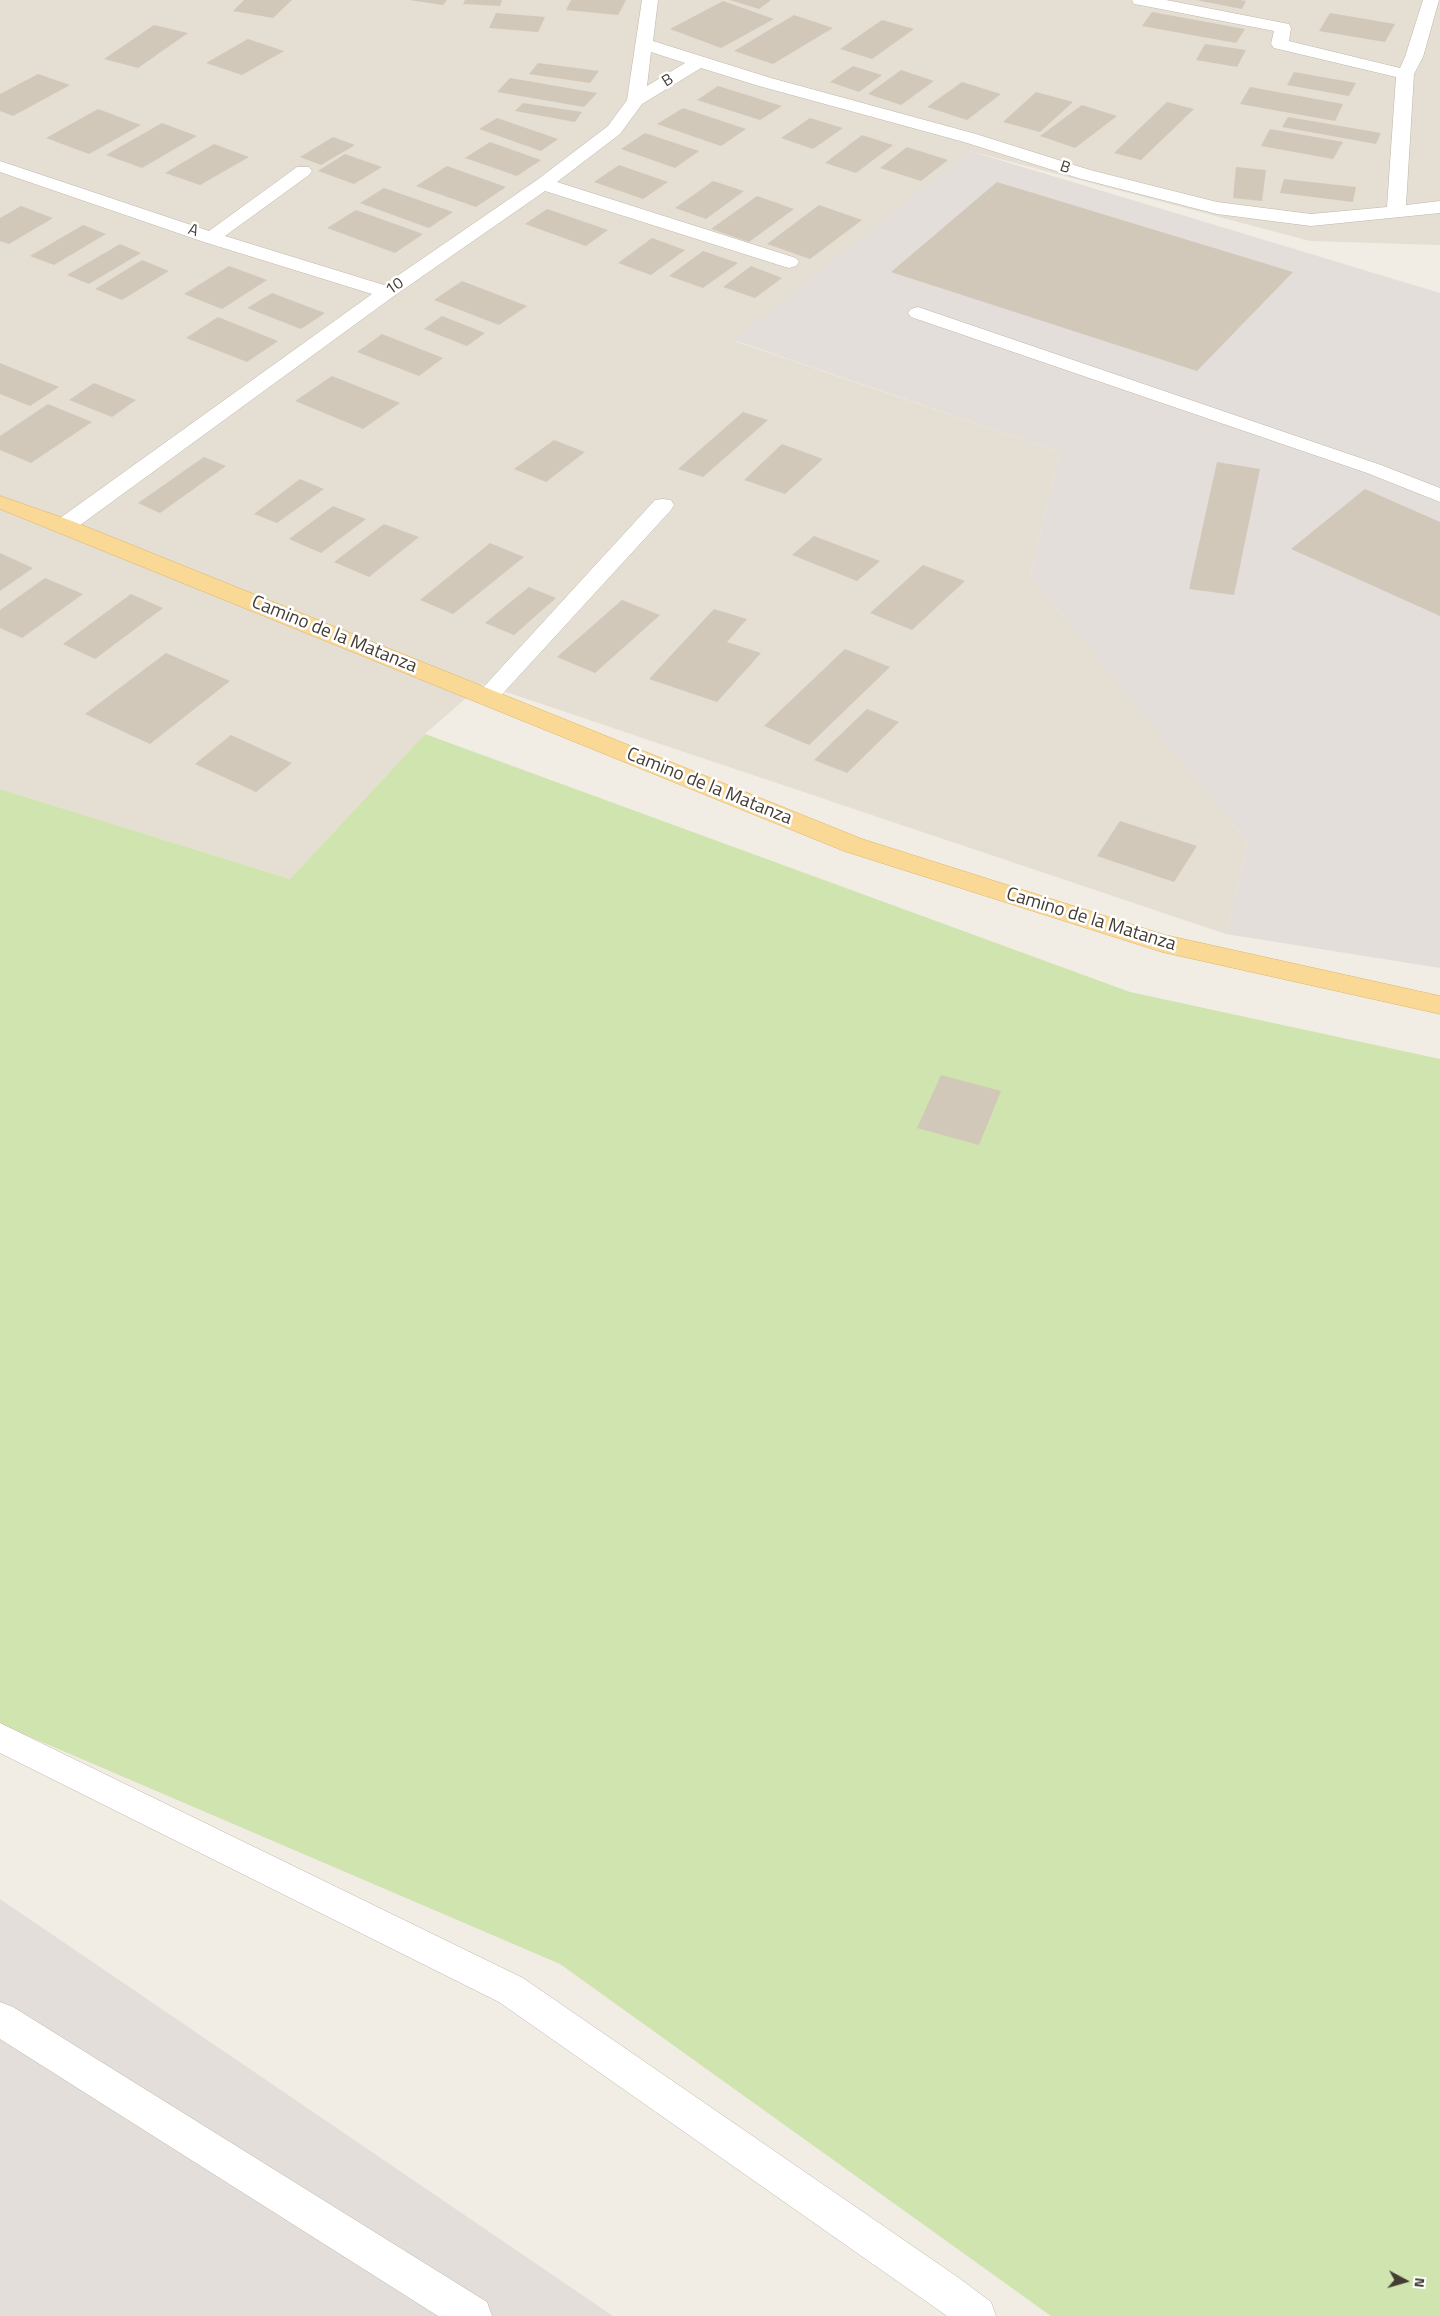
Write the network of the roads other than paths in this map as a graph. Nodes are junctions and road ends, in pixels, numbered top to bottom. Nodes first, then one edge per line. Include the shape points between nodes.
1 (650, 0) edge
2 (1140, 0) edge
3 (1430, 0) edge
4 (644, 44) junction
5 (700, 61) junction
6 (1406, 74) junction
7 (636, 100) junction
8 (0, 166) edge
9 (303, 172) dead end
10 (543, 184) junction
11 (1440, 207) edge
12 (1396, 212) junction
13 (211, 238) junction
14 (788, 262) dead end
15 (387, 292) junction
16 (918, 313) dead end
17 (1440, 496) edge
18 (0, 502) edge
19 (663, 505) dead end
20 (64, 526) junction
21 (487, 696) junction
22 (1440, 1005) edge
23 (0, 1737) edge
24 (0, 2019) edge
25 (473, 2316) edge
26 (977, 2316) edge

1 - 4 street, 10
2 - 6 street via 1284,28 1280,44
3 - 6 street
4 - 5 street, B
4 - 7 street, 10
5 - 7 street, B
5 - 12 street, B via 1084,174 1217,208 1311,220
6 - 12 street
7 - 10 street, 10 via 614,130
8 - 13 street, A
9 - 13 street
10 - 14 street
10 - 15 street, 10
11 - 12 street, B
13 - 15 street, A
15 - 20 street, 10
16 - 17 street via 1374,469
18 - 20 main road, Camino de la Matanza
19 - 21 street
20 - 21 main road, Camino de la Matanza
21 - 22 main road, Camino de la Matanza via 853,845 1162,943
23 - 26 street via 511,1990 946,2291
24 - 25 street

